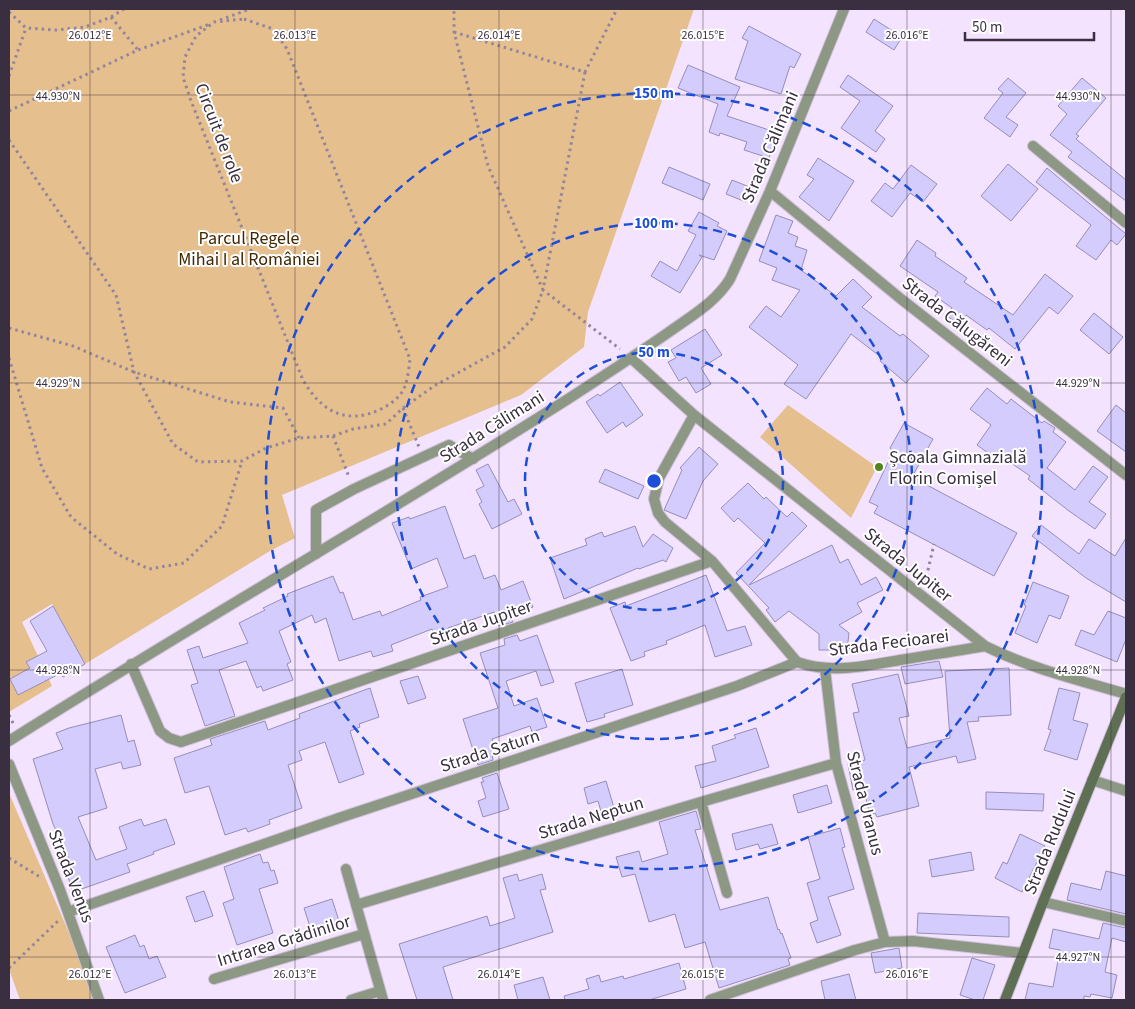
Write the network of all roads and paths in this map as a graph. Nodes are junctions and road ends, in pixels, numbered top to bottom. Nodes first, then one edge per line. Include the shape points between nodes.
1 (124, 9) edge
2 (250, 9) edge
3 (454, 9) edge
4 (617, 9) edge
5 (844, 9) edge
6 (9, 12) edge
7 (112, 17) junction
8 (214, 22) junction
9 (26, 28) junction
10 (454, 32) junction
11 (138, 50) junction
12 (585, 72) junction
13 (9, 76) edge
14 (9, 111) edge
15 (9, 140) edge
16 (1033, 146) dead end
17 (770, 191) junction
18 (1126, 223) edge
19 (543, 290) junction
20 (9, 328) edge
21 (9, 358) edge
22 (631, 358) junction
23 (134, 372) junction
24 (403, 408) junction
25 (694, 415) junction
26 (333, 436) junction
27 (299, 438) junction
28 (422, 457) junction
29 (473, 459) junction
30 (242, 461) junction
31 (1126, 475) edge
32 (354, 489) junction
33 (934, 544) dead end
34 (316, 554) junction
35 (712, 561) junction
36 (919, 595) junction
37 (985, 646) junction
38 (797, 662) junction
39 (132, 664) junction
40 (825, 669) junction
41 (1126, 695) edge
42 (9, 741) edge
43 (836, 763) junction
44 (9, 764) edge
45 (1092, 780) junction
46 (1126, 791) edge
47 (701, 802) junction
48 (9, 858) edge
49 (346, 869) dead end
50 (60, 890) junction
51 (727, 893) dead end
52 (1043, 902) junction
53 (356, 905) junction
54 (68, 912) junction
55 (1126, 921) edge
56 (364, 934) junction
57 (885, 942) junction
58 (1023, 953) junction
59 (9, 968) edge
60 (214, 979) dead end
61 (382, 996) edge
62 (99, 1000) edge
63 (351, 1000) edge
64 (710, 1000) edge
65 (1005, 1000) edge

1 - 7 path
2 - 8 path
3 - 10 path
4 - 12 path
5 - 17 street, Strada Călimani
6 - 9 path
7 - 9 path via 85,27 56,30
7 - 11 path
8 - 8 path, Circuit de role via 244,19 274,29 287,49 410,359 405,386 393,403 375,412 360,417 338,414 320,404 304,380 183,77 185,56 196,36
8 - 11 path
9 - 13 path
10 - 12 path
10 - 19 path via 488,166
11 - 14 path
12 - 19 path
15 - 23 path via 116,295
16 - 18 street
17 - 22 street, Strada Călimani via 722,292
17 - 31 street, Strada Călugăreni via 901,299
19 - 22 path
19 - 24 path via 532,319 505,347 434,386
20 - 23 path via 72,346
21 - 30 path via 42,468 71,517 117,554 149,569 184,563 222,526
22 - 25 street, Strada Jupiter
22 - 29 street, Strada Călimani
23 - 27 path via 230,402 283,408
23 - 30 path via 173,444 198,462
24 - 26 path via 386,424
24 - 28 path
25 - 35 street via 659,478 654,499 665,522
25 - 36 street, Strada Jupiter
26 - 27 path
26 - 32 path
27 - 30 path via 266,448
28 - 29 street via 449,445
28 - 32 street
29 - 34 street, Strada Călimani
32 - 34 street via 316,510
33 - 36 path via 925,584
34 - 39 street, Strada Călimani
35 - 38 street
35 - 39 street, Strada Jupiter via 181,742 160,731
36 - 37 street, Strada Jupiter
37 - 40 street, Strada Fecioarei via 860,667
37 - 41 street, Strada Jupiter via 1031,665
38 - 40 street, Strada Fecioarei
38 - 54 street, Strada Saturn via 737,686
39 - 42 street, Strada Călimani
40 - 43 street, Strada Uranus
41 - 45 main road, Strada Rudului
43 - 47 street, Strada Neptun
43 - 57 street, Strada Uranus
44 - 50 street, Strada Venus
45 - 46 street
45 - 52 main road, Strada Rudului
47 - 51 street
47 - 53 street, Strada Neptun
48 - 50 path
49 - 53 street
50 - 54 street, Strada Venus
52 - 55 street
52 - 58 main road, Strada Rudului
53 - 56 street
54 - 59 path
54 - 62 street, Strada Venus
56 - 60 street, Intrarea Grădinilor
56 - 61 street
57 - 58 street via 913,941
57 - 64 street
58 - 65 main road, Strada Rudului
61 - 63 street

